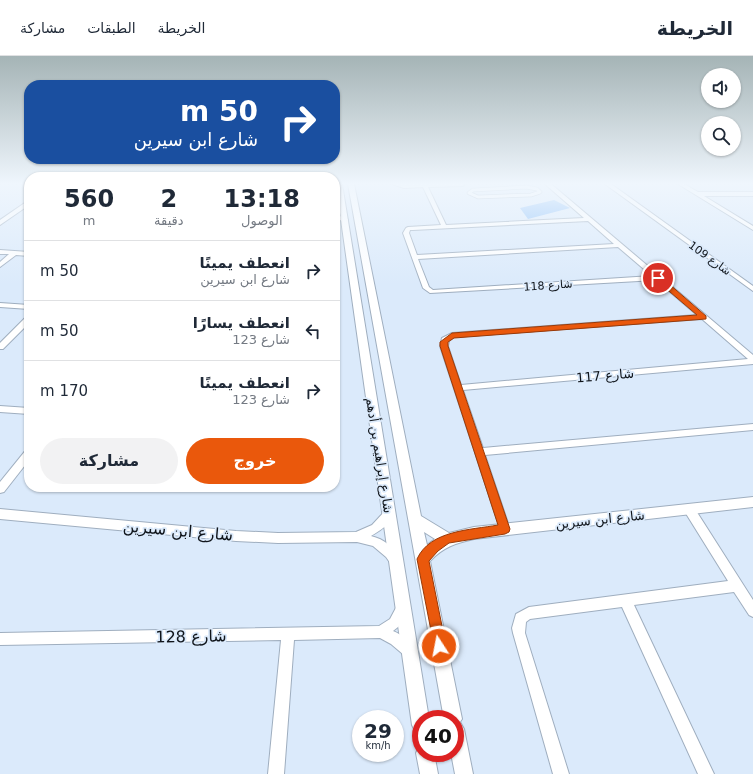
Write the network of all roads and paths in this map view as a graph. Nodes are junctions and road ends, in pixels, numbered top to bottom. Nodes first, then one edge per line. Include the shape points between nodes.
1 (340, 218) edge
2 (358, 218) edge
3 (440, 218) edge
4 (654, 218) edge
5 (738, 218) edge
6 (589, 219) joint
7 (444, 226) junction
8 (752, 226) edge
9 (620, 245) junction
10 (0, 252) edge
11 (15, 253) junction
12 (24, 253) edge
13 (414, 257) junction
14 (0, 265) edge
15 (658, 278) junction
16 (753, 290) edge
17 (0, 305) edge
18 (24, 307) edge
19 (377, 314) junction
20 (358, 316) junction
21 (704, 317) junction
22 (24, 324) edge
23 (380, 330) junction
24 (361, 332) junction
25 (0, 347) edge
26 (753, 360) edge
27 (458, 388) junction
28 (0, 409) edge
29 (24, 411) edge
30 (753, 427) edge
31 (479, 452) junction
32 (24, 459) edge
33 (0, 490) edge
34 (753, 502) edge
35 (689, 509) junction
36 (0, 514) edge
37 (389, 514) junction
38 (415, 519) junction
39 (505, 529) junction
40 (357, 537) junction
41 (447, 539) junction
42 (423, 559) junction
43 (395, 561) junction
44 (737, 586) junction
45 (626, 600) junction
46 (402, 606) junction
47 (753, 611) edge
48 (381, 632) junction
49 (288, 634) junction
50 (0, 639) edge
51 (409, 650) junction
52 (419, 710) edge
53 (451, 710) edge
54 (427, 762) edge
55 (462, 762) edge
56 (276, 774) edge
57 (429, 774) edge
58 (464, 774) edge
59 (561, 774) edge
60 (706, 774) edge

1 - 20 street, شارع إبراهيم بن أدهم
2 - 19 street, شارع إبراهيم بن أدهم
3 - 7 street
4 - 16 street, شارع 109
5 - 8 street
6 - 7 street
6 - 9 street
7 - 13 street via 407,230
9 - 13 street
9 - 15 street
10 - 11 street
11 - 12 street
11 - 14 street
13 - 15 street, شارع 118 via 426,288 437,292
15 - 21 street
17 - 18 street
19 - 20 street via 370,319
19 - 23 street, شارع إبراهيم بن أدهم
20 - 24 street, شارع إبراهيم بن أدهم
21 - 26 street
21 - 27 street via 452,335 445,340 444,346
22 - 25 street
23 - 24 street via 372,328
23 - 38 street, شارع إبراهيم بن أدهم
24 - 37 street, شارع إبراهيم بن أدهم
26 - 27 street, شارع 117
27 - 31 street
28 - 29 street
30 - 31 street
31 - 39 street
32 - 33 street
34 - 35 street, شارع ابن سيرين
35 - 39 street, شارع ابن سيرين
35 - 44 street
36 - 40 street, شارع ابن سيرين via 236,536
37 - 40 street, شارع ابن سيرين via 376,528
37 - 43 street, شارع إبراهيم بن أدهم
38 - 41 street
38 - 42 street, شارع إبراهيم بن أدهم
39 - 41 street, شارع ابن سيرين
40 - 43 street, شارع ابن سيرين via 384,547
41 - 42 street, شارع ابن سيرين via 434,547
42 - 53 street, شارع إبراهيم بن أدهم
43 - 46 street, شارع إبراهيم بن أدهم
44 - 45 street
44 - 47 street
45 - 59 street via 529,613 520,618 518,628
45 - 60 street
46 - 48 street via 394,623
46 - 51 street, شارع إبراهيم بن أدهم
48 - 49 street, شارع 128
48 - 51 street, شارع 128 via 396,639
49 - 50 street, شارع 128
49 - 56 street
51 - 52 street, شارع إبراهيم بن أدهم
54 - 57 street
55 - 58 street

